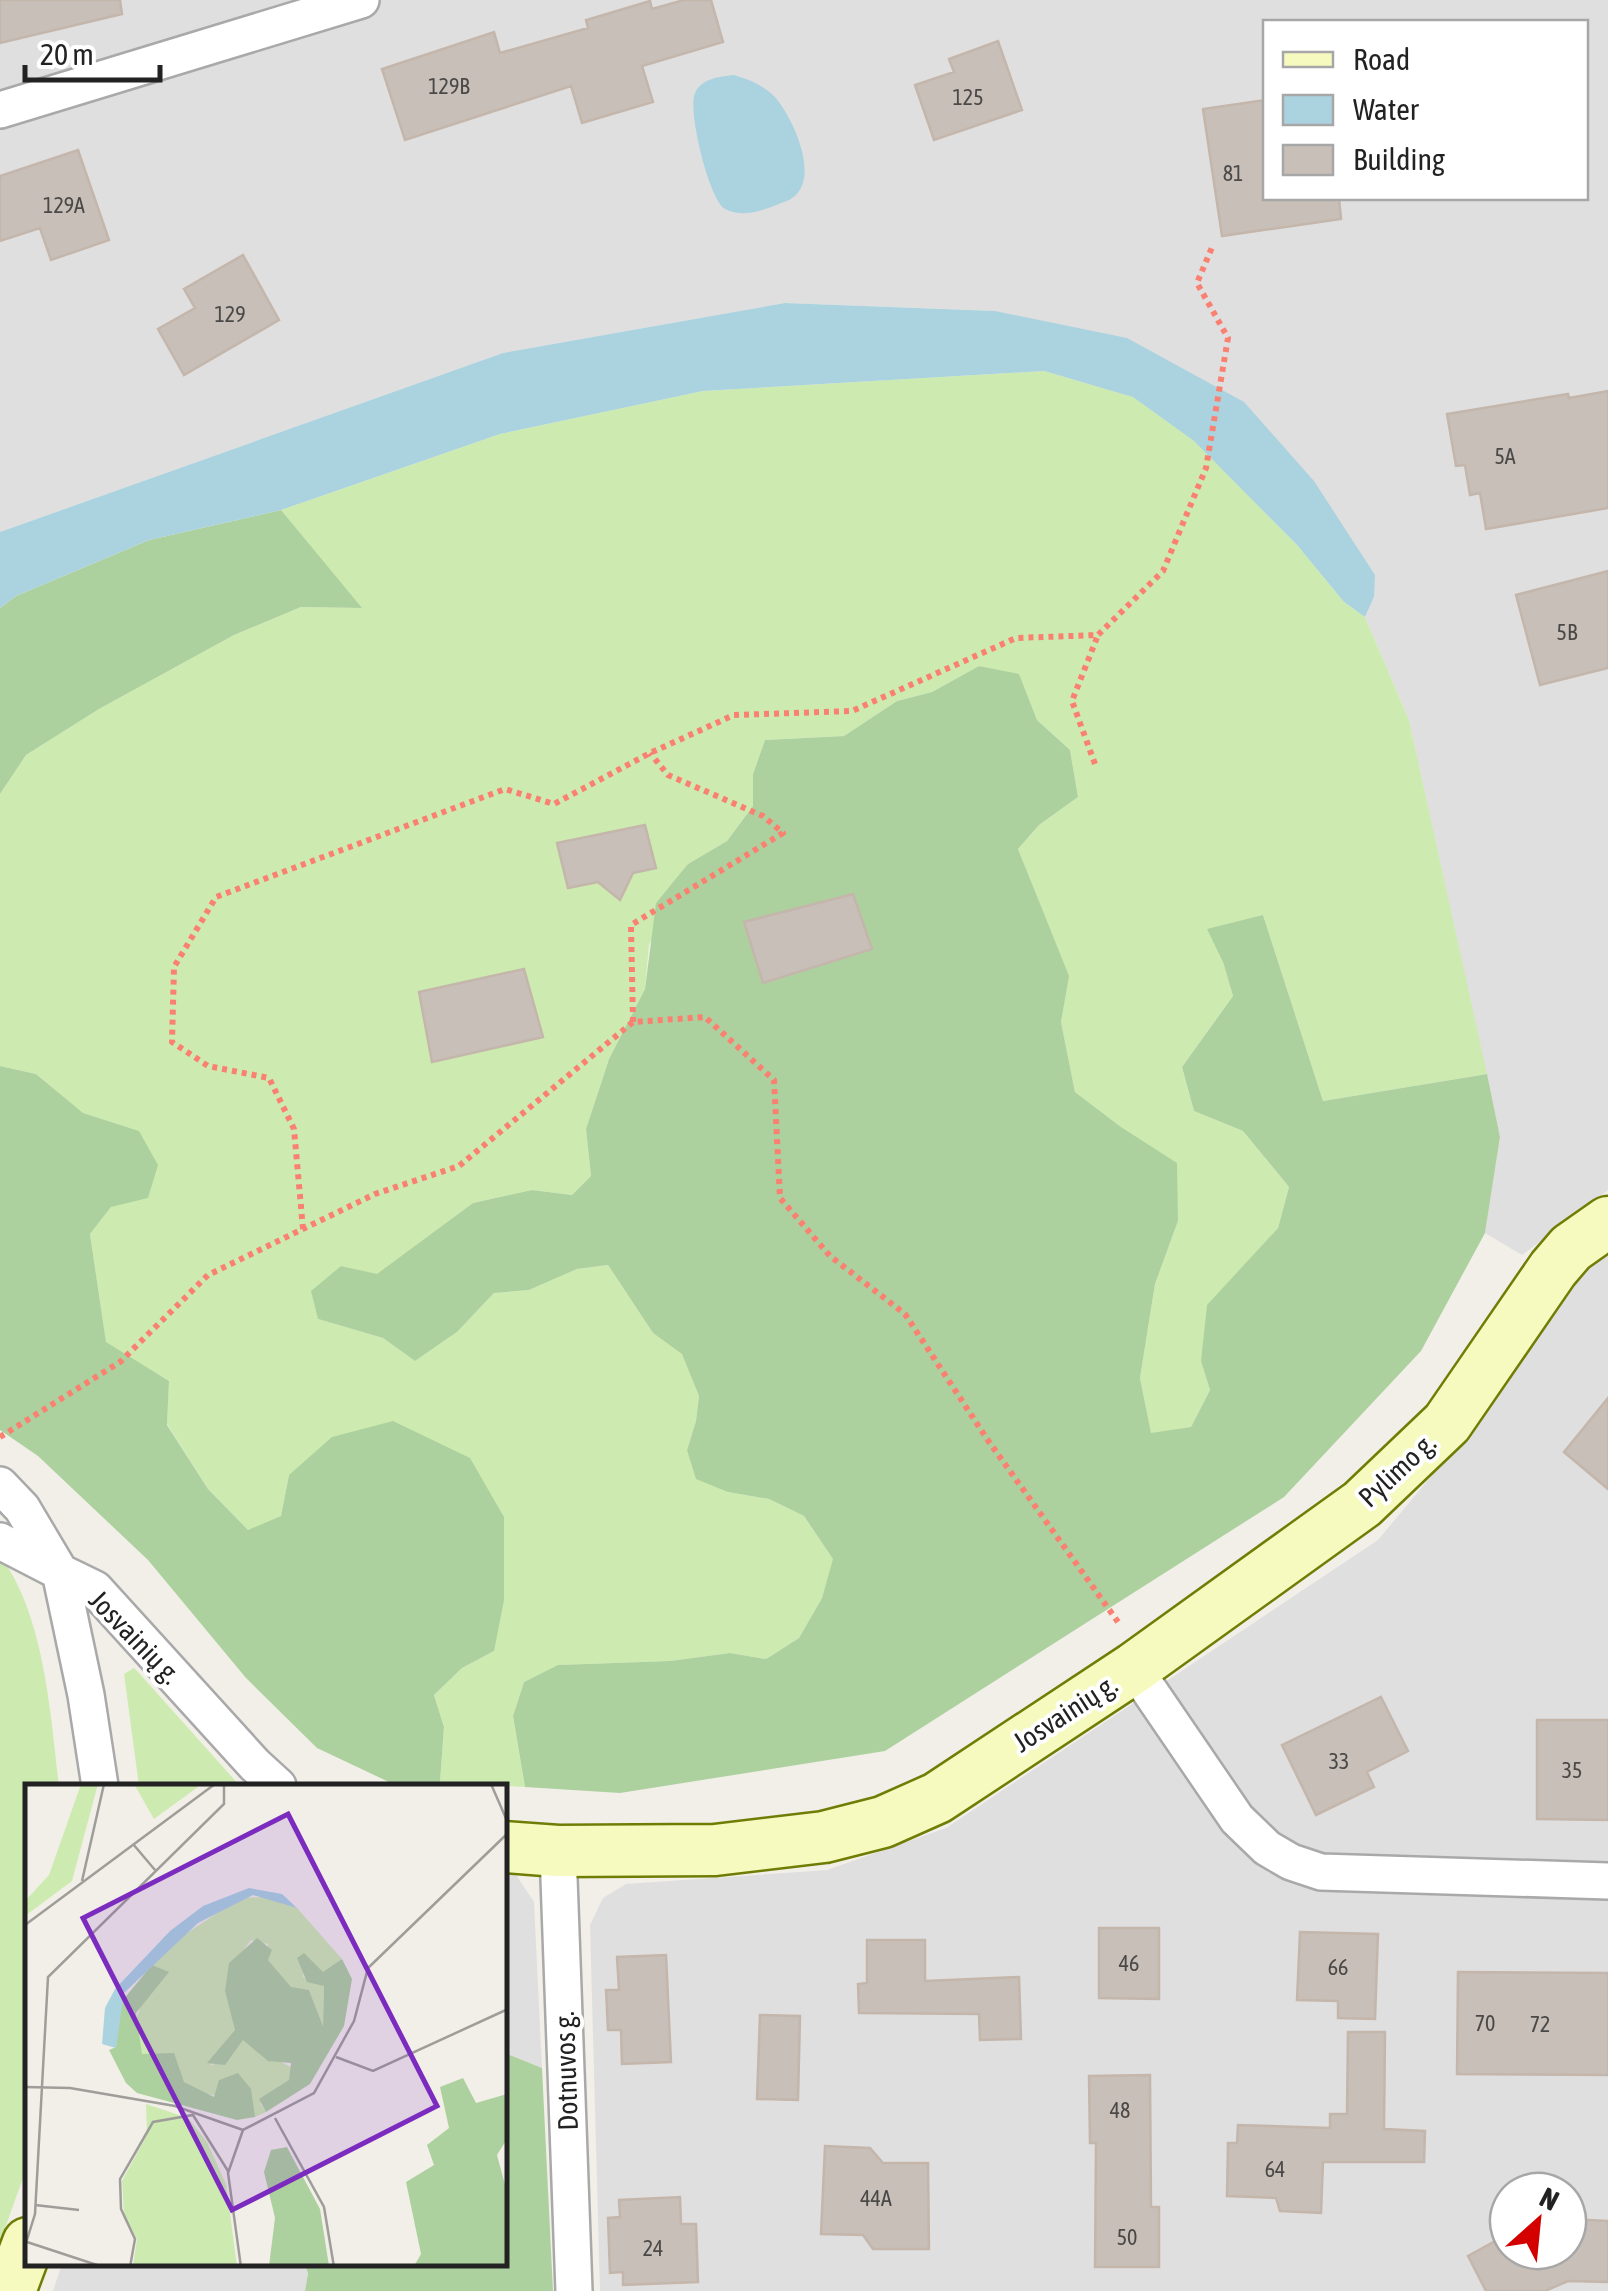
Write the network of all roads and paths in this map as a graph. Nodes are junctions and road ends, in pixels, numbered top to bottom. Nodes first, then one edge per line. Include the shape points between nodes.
1 (361, 0) edge
2 (0, 110) edge
3 (1213, 245) dead end
4 (1098, 635) junction
5 (650, 753) junction
6 (1095, 764) dead end
7 (633, 1022) junction
8 (1608, 1222) edge
9 (302, 1229) junction
10 (0, 1436) edge
11 (0, 1485) edge
12 (0, 1541) edge
13 (60, 1572) junction
14 (1140, 1664) junction
15 (100, 1784) edge
16 (276, 1784) edge
17 (508, 1847) edge
18 (558, 1851) junction
19 (1608, 1881) edge
20 (25, 2251) edge
21 (10, 2291) edge
22 (574, 2291) edge

1 - 2 street
3 - 4 path via 1197,283 1228,338 1206,468 1163,571
4 - 5 path via 1016,638 852,711 734,715
4 - 6 path via 1072,701
5 - 7 path via 668,775 764,816 784,833 631,925
5 - 9 path via 554,804 506,789 216,897 174,967 172,1042 208,1066 268,1078 294,1129
7 - 9 path via 459,1166 375,1194
7 - 14 path via 706,1017 774,1080 780,1198 830,1256 905,1314
8 - 14 main road, Pylimo g. via 1552,1269 1458,1408 1412,1459 1362,1504
9 - 10 path via 208,1276 120,1362
11 - 13 street, Josvainių g. via 22,1508
12 - 13 street
13 - 15 street
13 - 16 street, Josvainių g. via 95,1589
14 - 18 main road, Josvainių g. via 937,1798 883,1822 824,1837 715,1850
14 - 19 street, Josvainių g. via 1237,1819 1291,1862 1320,1872
17 - 18 main road, Josvainių g.
18 - 22 street, Dotnuvos g.
20 - 21 main road

